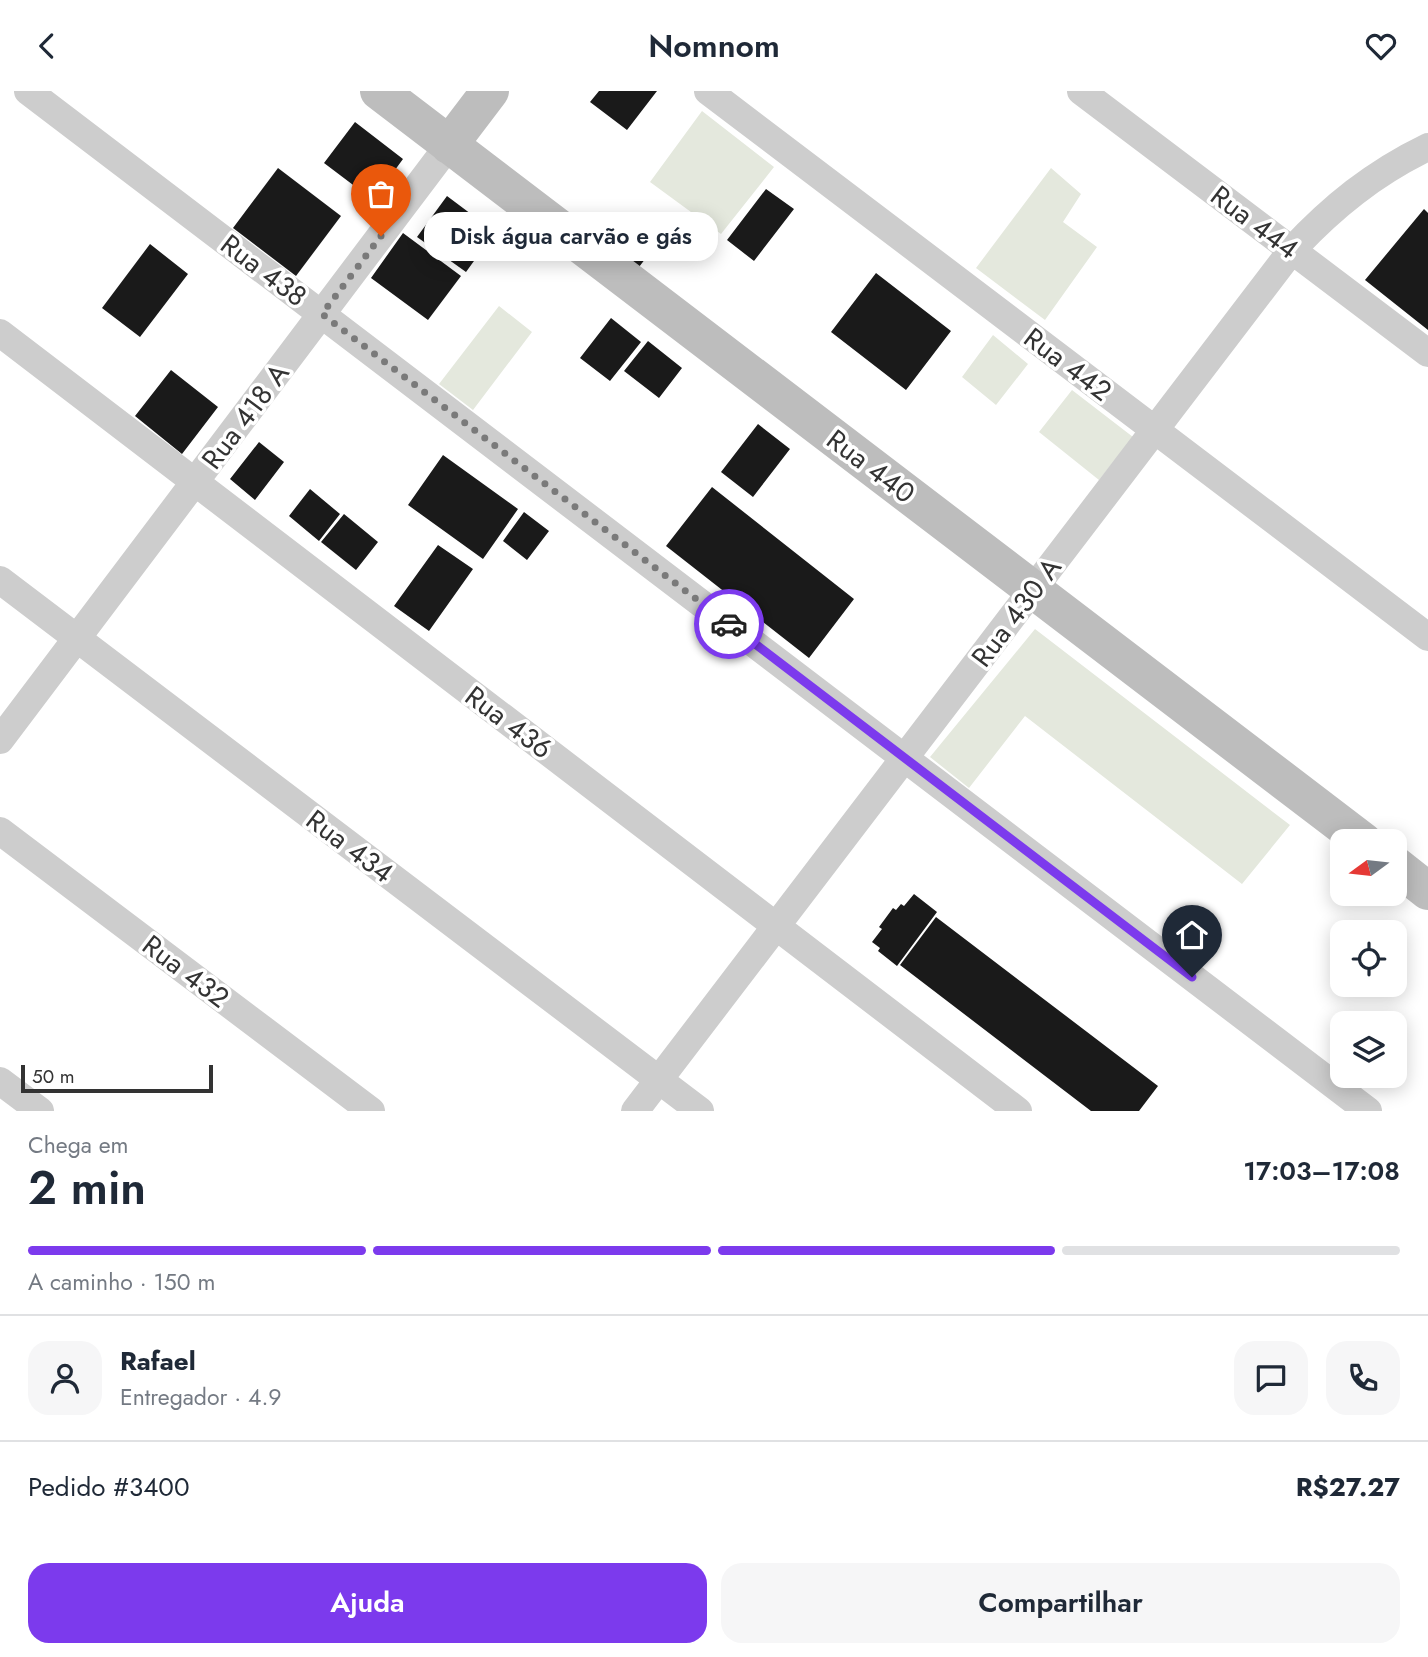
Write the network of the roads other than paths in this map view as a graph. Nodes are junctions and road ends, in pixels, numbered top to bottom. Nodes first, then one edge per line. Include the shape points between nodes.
1 (28, 91) edge
2 (379, 91) edge
3 (490, 91) edge
4 (708, 91) edge
5 (1081, 91) edge
6 (449, 145) junction
7 (1428, 147) edge
8 (1292, 250) junction
9 (322, 314) junction
10 (0, 333) edge
11 (1428, 353) edge
12 (1155, 430) junction
13 (195, 482) junction
14 (0, 580) edge
15 (1033, 589) junction
16 (1428, 637) edge
17 (77, 639) junction
18 (0, 740) edge
19 (905, 758) junction
20 (1347, 829) edge
21 (0, 831) edge
22 (1407, 874) edge
23 (1428, 891) edge
24 (776, 926) junction
25 (659, 1080) junction
26 (0, 1081) edge
27 (40, 1111) edge
28 (371, 1111) edge
29 (635, 1111) edge
30 (700, 1111) edge
31 (1018, 1111) edge
32 (1368, 1111) edge

1 - 9 street, Rua 438
2 - 6 main road, Rua 440
3 - 6 main road, Rua 418 A
4 - 12 street, Rua 442
5 - 8 street, Rua 444
6 - 9 street, Rua 418 A
6 - 15 main road, Rua 440
7 - 8 street, Rua 430 A via 1357,188
8 - 11 street, Rua 444
8 - 12 street, Rua 430 A
9 - 13 street, Rua 418 A
9 - 19 street, Rua 438
10 - 13 street, Rua 436
12 - 15 street, Rua 430 A
12 - 16 street, Rua 442
13 - 17 street, Rua 418 A
13 - 24 street, Rua 436
14 - 17 street, Rua 434
15 - 19 street, Rua 430 A
15 - 20 main road, Rua 440
17 - 18 street, Rua 418 A
17 - 25 street, Rua 434
19 - 24 street, Rua 430 A
19 - 32 street, Rua 438
21 - 28 street, Rua 432
22 - 23 main road
24 - 25 street, Rua 430 A
24 - 31 street, Rua 436
25 - 29 street, Rua 430 A
25 - 30 street, Rua 434
26 - 27 street

